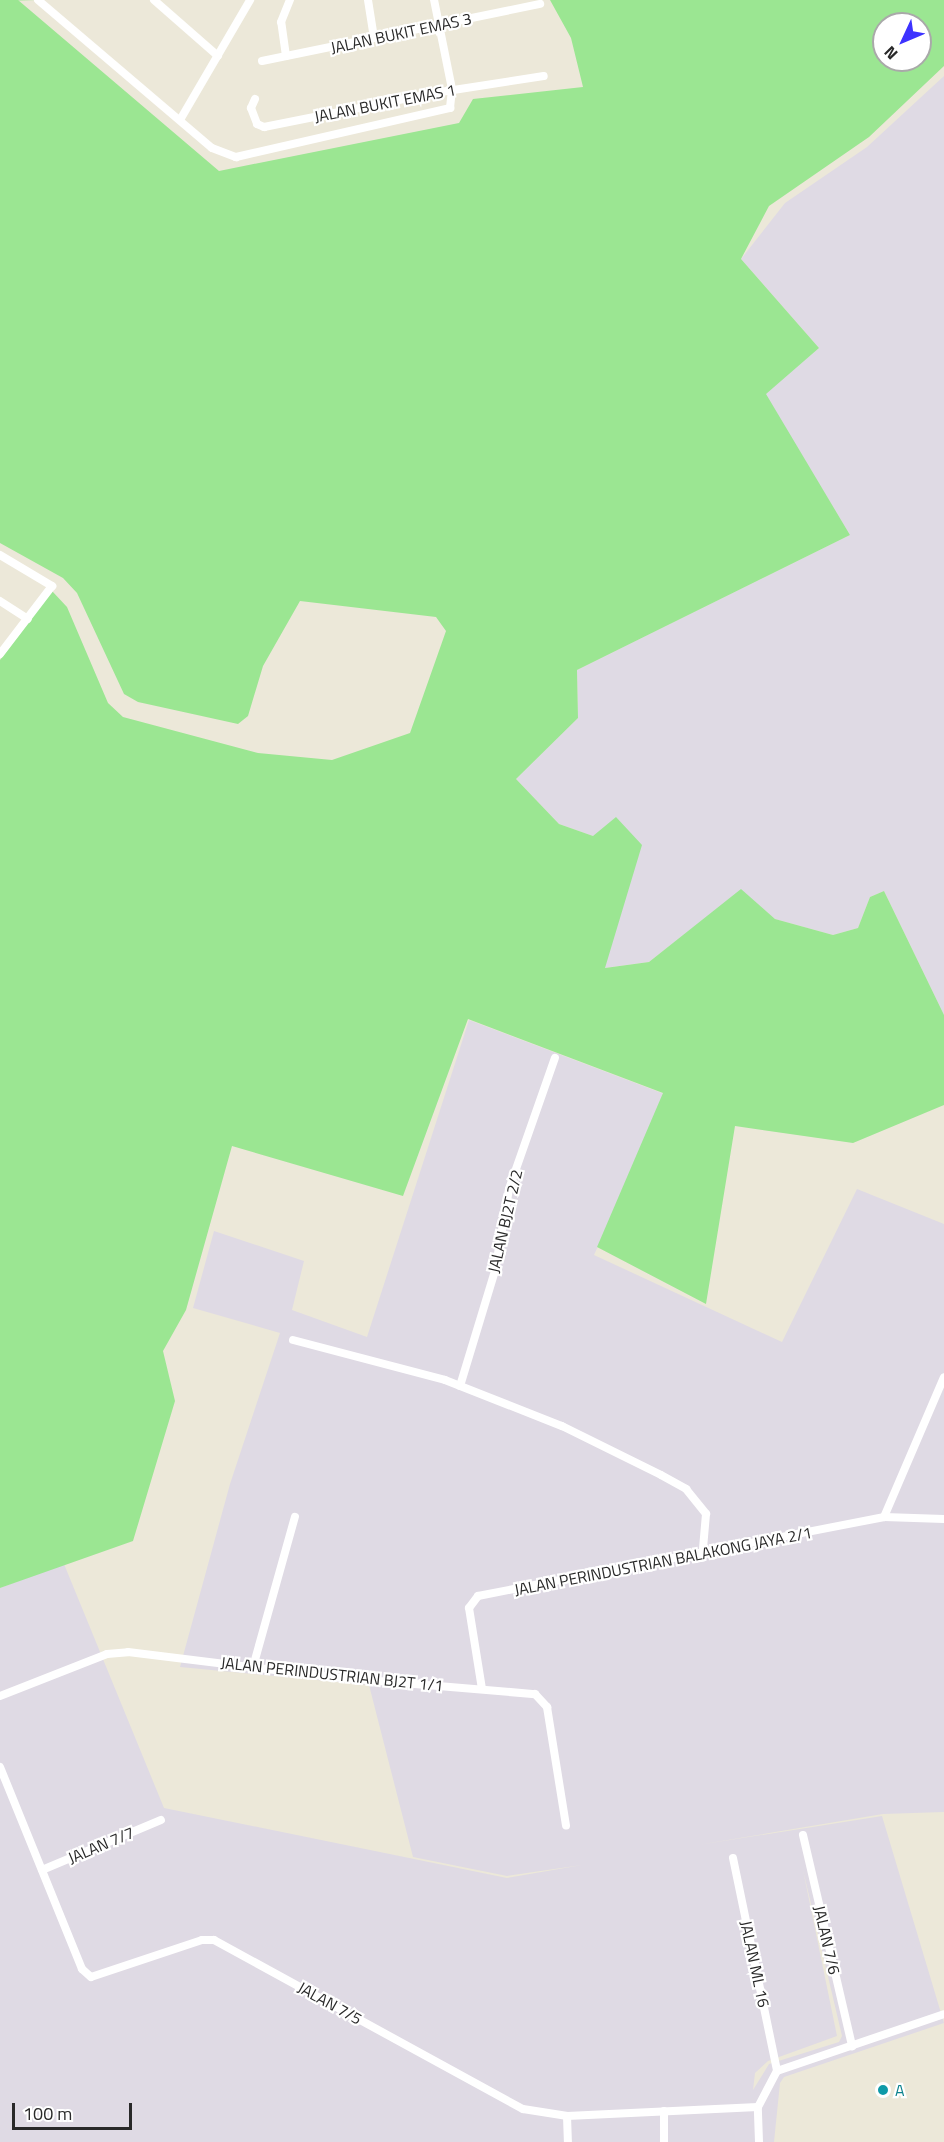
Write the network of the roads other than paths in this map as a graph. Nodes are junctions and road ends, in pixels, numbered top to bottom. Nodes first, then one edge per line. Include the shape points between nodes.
1 (38, 0) edge
2 (154, 0) edge
3 (250, 0) edge
4 (290, 0) edge
5 (368, 0) edge
6 (434, 0) edge
7 (540, 4) dead end
8 (440, 25) junction
9 (374, 38) junction
10 (218, 56) junction
11 (286, 56) junction
12 (262, 61) dead end
13 (544, 76) dead end
14 (452, 89) junction
15 (255, 99) dead end
16 (180, 120) junction
17 (0, 555) edge
18 (0, 601) edge
19 (28, 619) junction
20 (0, 654) edge
21 (555, 1058) dead end
22 (293, 1340) dead end
23 (944, 1377) edge
24 (460, 1386) junction
25 (295, 1517) dead end
26 (884, 1517) junction
27 (944, 1519) edge
28 (703, 1552) junction
29 (253, 1667) junction
30 (482, 1689) junction
31 (0, 1696) edge
32 (0, 1767) edge
33 (161, 1820) dead end
34 (566, 1825) dead end
35 (803, 1835) dead end
36 (733, 1858) dead end
37 (42, 1870) junction
38 (944, 2014) edge
39 (852, 2046) junction
40 (777, 2071) junction
41 (758, 2107) junction
42 (664, 2111) junction
43 (567, 2116) junction
44 (567, 2142) edge
45 (664, 2142) edge
46 (759, 2142) edge

1 - 16 street
2 - 10 street
3 - 10 street
4 - 11 street via 281,22
5 - 9 street
6 - 8 street
7 - 8 street, JALAN BUKIT EMAS 3
8 - 9 street, JALAN BUKIT EMAS 3
8 - 14 street
9 - 11 street, JALAN BUKIT EMAS 3
10 - 16 street
11 - 12 street, JALAN BUKIT EMAS 3
13 - 14 street, JALAN BUKIT EMAS 1
14 - 15 street, JALAN BUKIT EMAS 1 via 264,127 257,124 251,108
14 - 16 street via 452,102 444,110 236,157 212,148
17 - 19 street via 52,585
18 - 19 street
19 - 20 street
21 - 24 street, JALAN BJ2T 2/2 via 509,1189 495,1270
22 - 24 street
23 - 26 street
24 - 28 street via 580,1435 686,1489 706,1514
25 - 29 street
26 - 27 street, JALAN PERINDUSTRIAN BALAKONG JAYA 2/1
26 - 28 street, JALAN PERINDUSTRIAN BALAKONG JAYA 2/1
28 - 30 street, JALAN PERINDUSTRIAN BALAKONG JAYA 2/1 via 478,1596 469,1608
29 - 30 street, JALAN PERINDUSTRIAN BJ2T 1/1
29 - 31 street, JALAN PERINDUSTRIAN BJ2T 1/1 via 120,1652
30 - 34 street, JALAN PERINDUSTRIAN BJ2T 1/1 via 535,1694 543,1699 554,1737
32 - 37 street, JALAN 7/5
33 - 37 street, JALAN 7/7
35 - 39 street, JALAN 7/6
36 - 40 street, JALAN ML 16
37 - 43 street, JALAN 7/5 via 82,1969 91,1977 202,1940 213,1941 504,2101 523,2109
38 - 39 street
39 - 40 street
40 - 41 street
41 - 42 street, JALAN 7/5
41 - 46 street
42 - 43 street, JALAN 7/5
42 - 45 street
43 - 44 street

